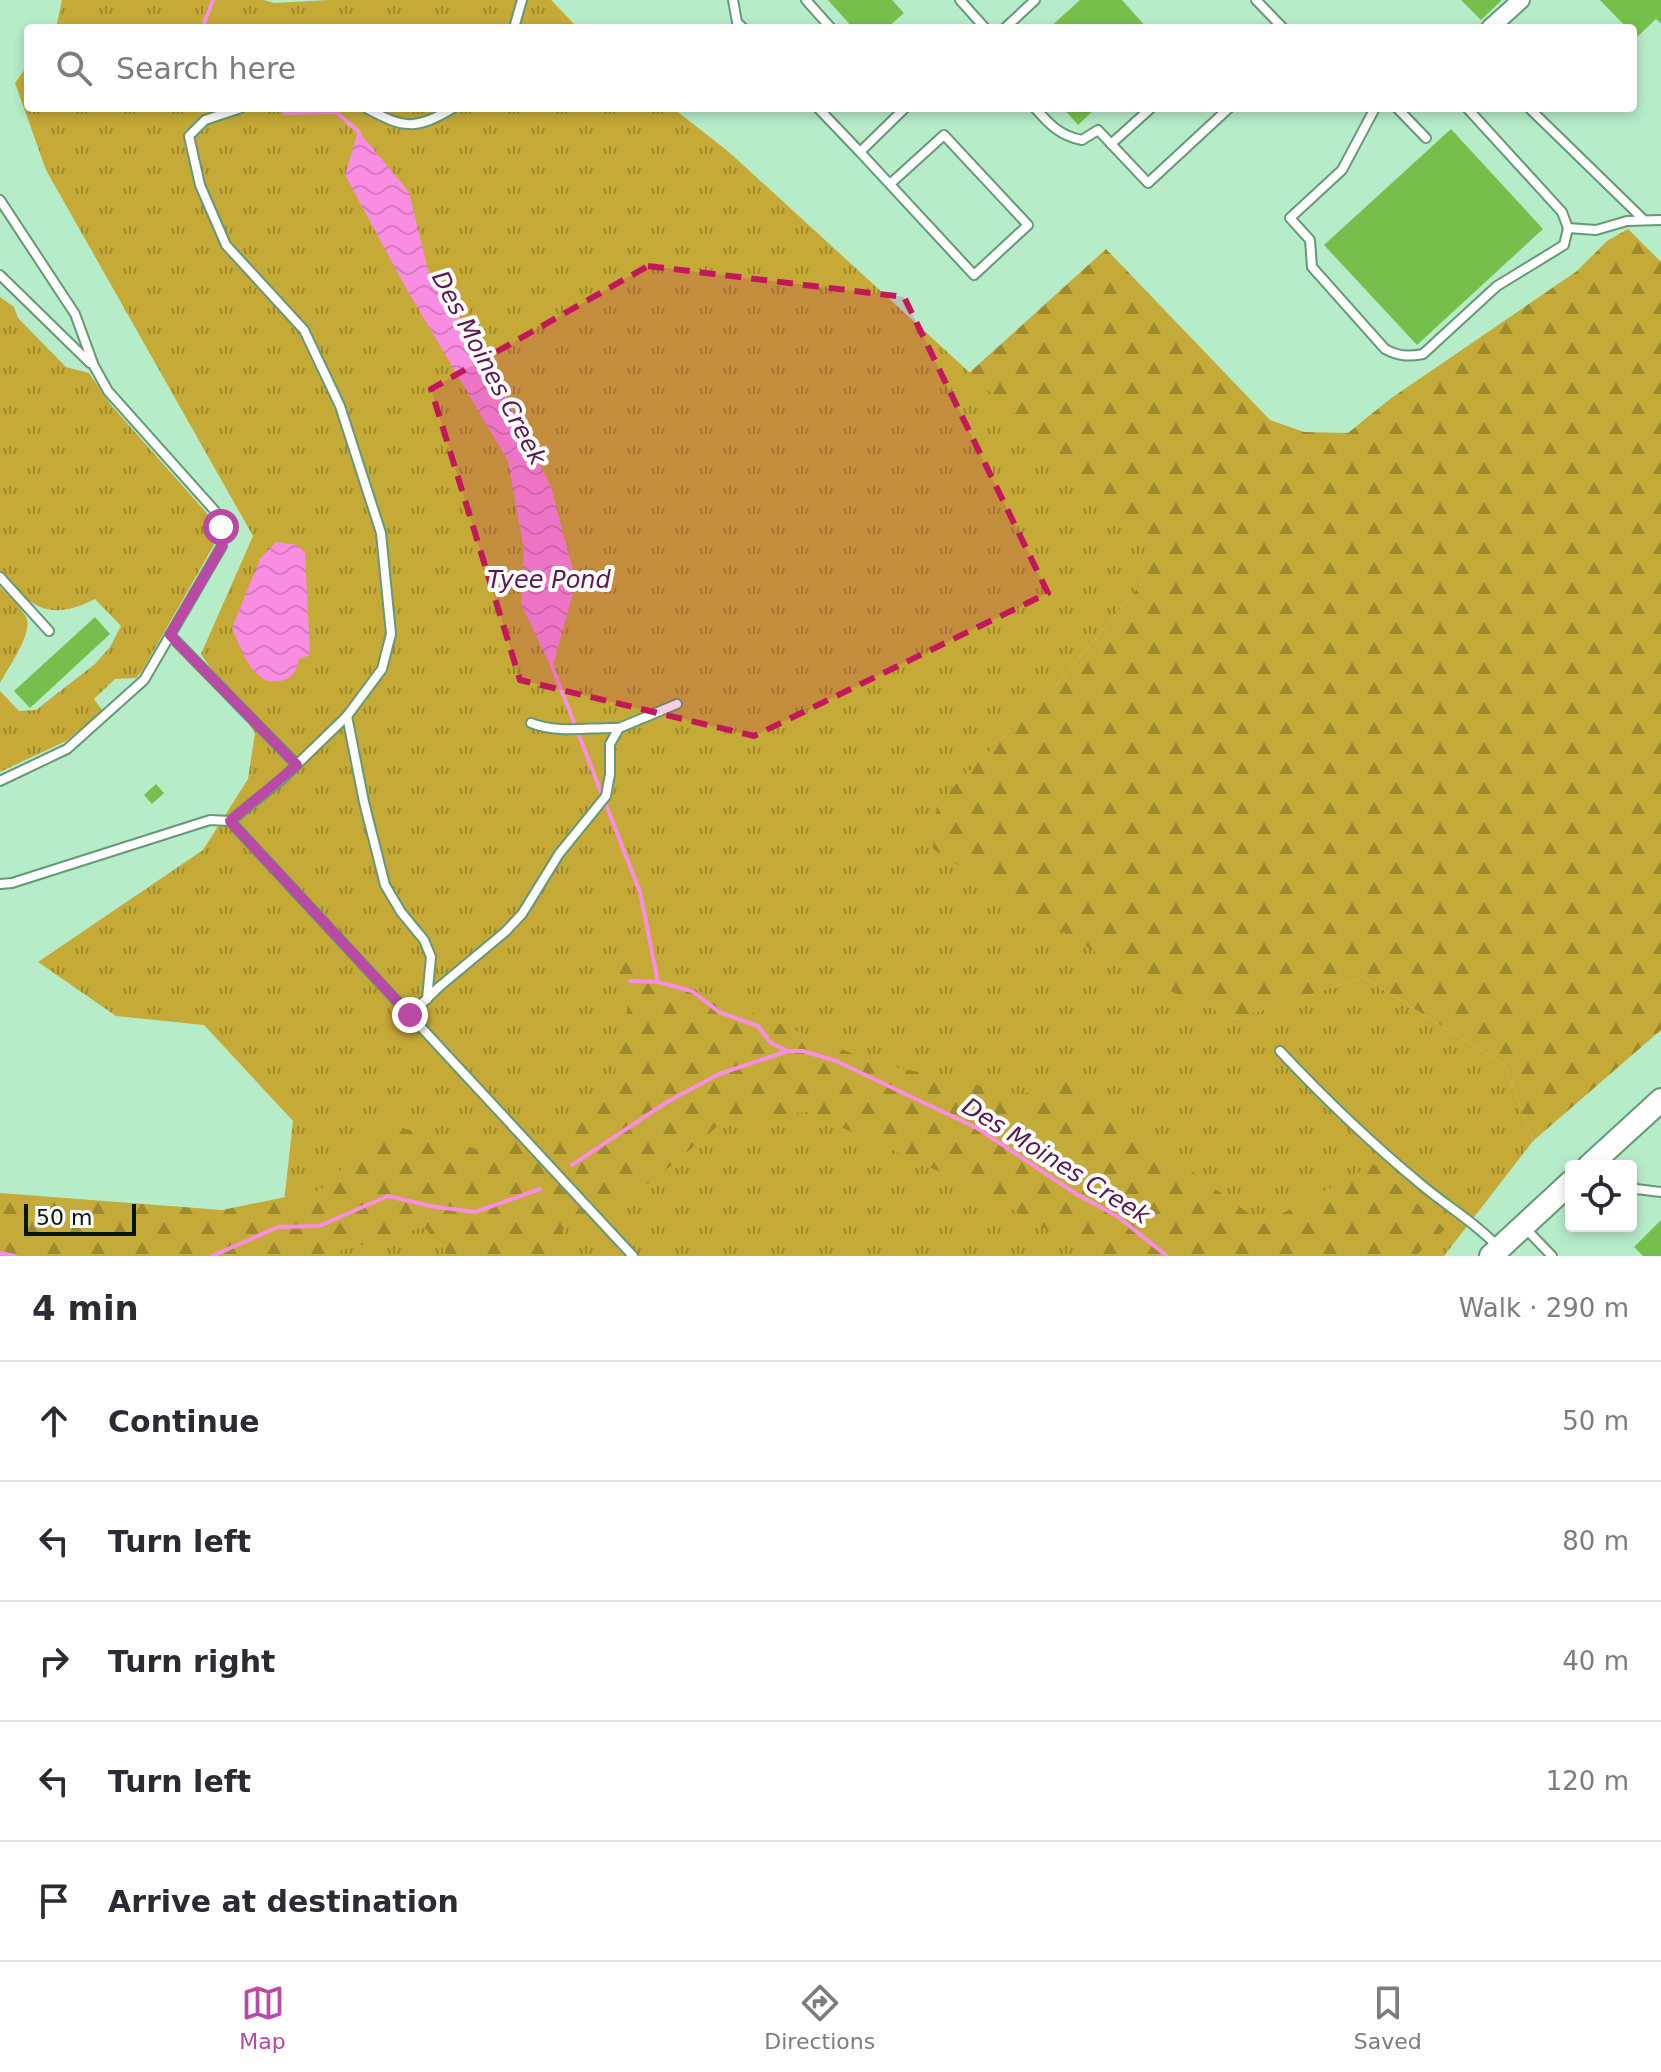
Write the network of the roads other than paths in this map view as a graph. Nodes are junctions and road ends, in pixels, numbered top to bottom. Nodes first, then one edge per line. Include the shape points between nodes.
1 (522, 0) edge
2 (733, 0) edge
3 (806, 0) edge
4 (960, 0) edge
5 (1035, 0) edge
6 (1256, 0) edge
7 (1521, 0) edge
8 (515, 24) edge
9 (739, 24) edge
10 (827, 24) edge
11 (981, 24) edge
12 (1009, 24) edge
13 (1279, 24) edge
14 (1494, 24) edge
15 (229, 112) edge
16 (373, 112) edge
17 (443, 112) edge
18 (822, 112) edge
19 (901, 112) edge
20 (1039, 112) edge
21 (1147, 112) edge
22 (1225, 112) edge
23 (1371, 112) edge
24 (1401, 112) edge
25 (1471, 112) edge
26 (1533, 112) edge
27 (1426, 138) dead end
28 (1111, 144) junction
29 (860, 152) junction
30 (890, 184) junction
31 (0, 200) edge
32 (1644, 220) junction
33 (1661, 220) edge
34 (1568, 228) junction
35 (0, 275) edge
36 (94, 366) junction
37 (0, 577) edge
38 (49, 631) dead end
39 (170, 635) junction
40 (677, 704) dead end
41 (347, 716) junction
42 (531, 723) dead end
43 (619, 728) junction
44 (297, 765) junction
45 (0, 781) edge
46 (230, 821) junction
47 (0, 884) edge
48 (427, 999) junction
49 (410, 1015) junction
50 (1280, 1051) dead end
51 (1661, 1100) edge
52 (1602, 1160) edge
53 (1565, 1188) edge
54 (1637, 1189) edge
55 (1661, 1192) edge
56 (1523, 1226) junction
57 (1495, 1252) edge
58 (633, 1256) edge
59 (1552, 1256) edge

1 - 8 lane
2 - 9 lane
3 - 10 lane
4 - 11 lane
5 - 12 lane
6 - 13 lane
7 - 14 street
15 - 41 lane via 205,120 189,136 200,185 226,245 304,330 340,406 381,533 391,634 382,669
16 - 17 lane via 410,126
18 - 29 lane
19 - 29 lane
20 - 28 lane via 1066,137 1082,140 1098,130
21 - 28 lane
22 - 28 lane via 1148,183
23 - 34 lane via 1342,170 1290,218 1310,240 1312,267 1385,349 1397,355 1423,354 1497,286 1557,251
24 - 27 lane
25 - 34 lane via 1562,212
26 - 32 lane
29 - 30 lane
30 - 30 lane via 974,275 1028,225 944,135
31 - 36 lane via 75,314
32 - 33 lane
32 - 34 lane via 1596,230
35 - 36 lane
36 - 39 lane via 108,391 215,511 221,527 222,546
37 - 38 lane
39 - 44 lane
39 - 45 lane via 144,680 67,749
40 - 43 lane
41 - 44 lane
41 - 48 lane via 385,885 431,957
42 - 43 lane via 564,730
43 - 48 lane via 610,744 606,796 559,854 522,914
44 - 46 lane
46 - 47 lane via 210,820
46 - 49 lane
48 - 49 lane
49 - 58 lane
50 - 57 lane via 1372,1143 1479,1227
51 - 52 main road
53 - 56 main road
54 - 55 lane
56 - 57 main road
56 - 59 lane

